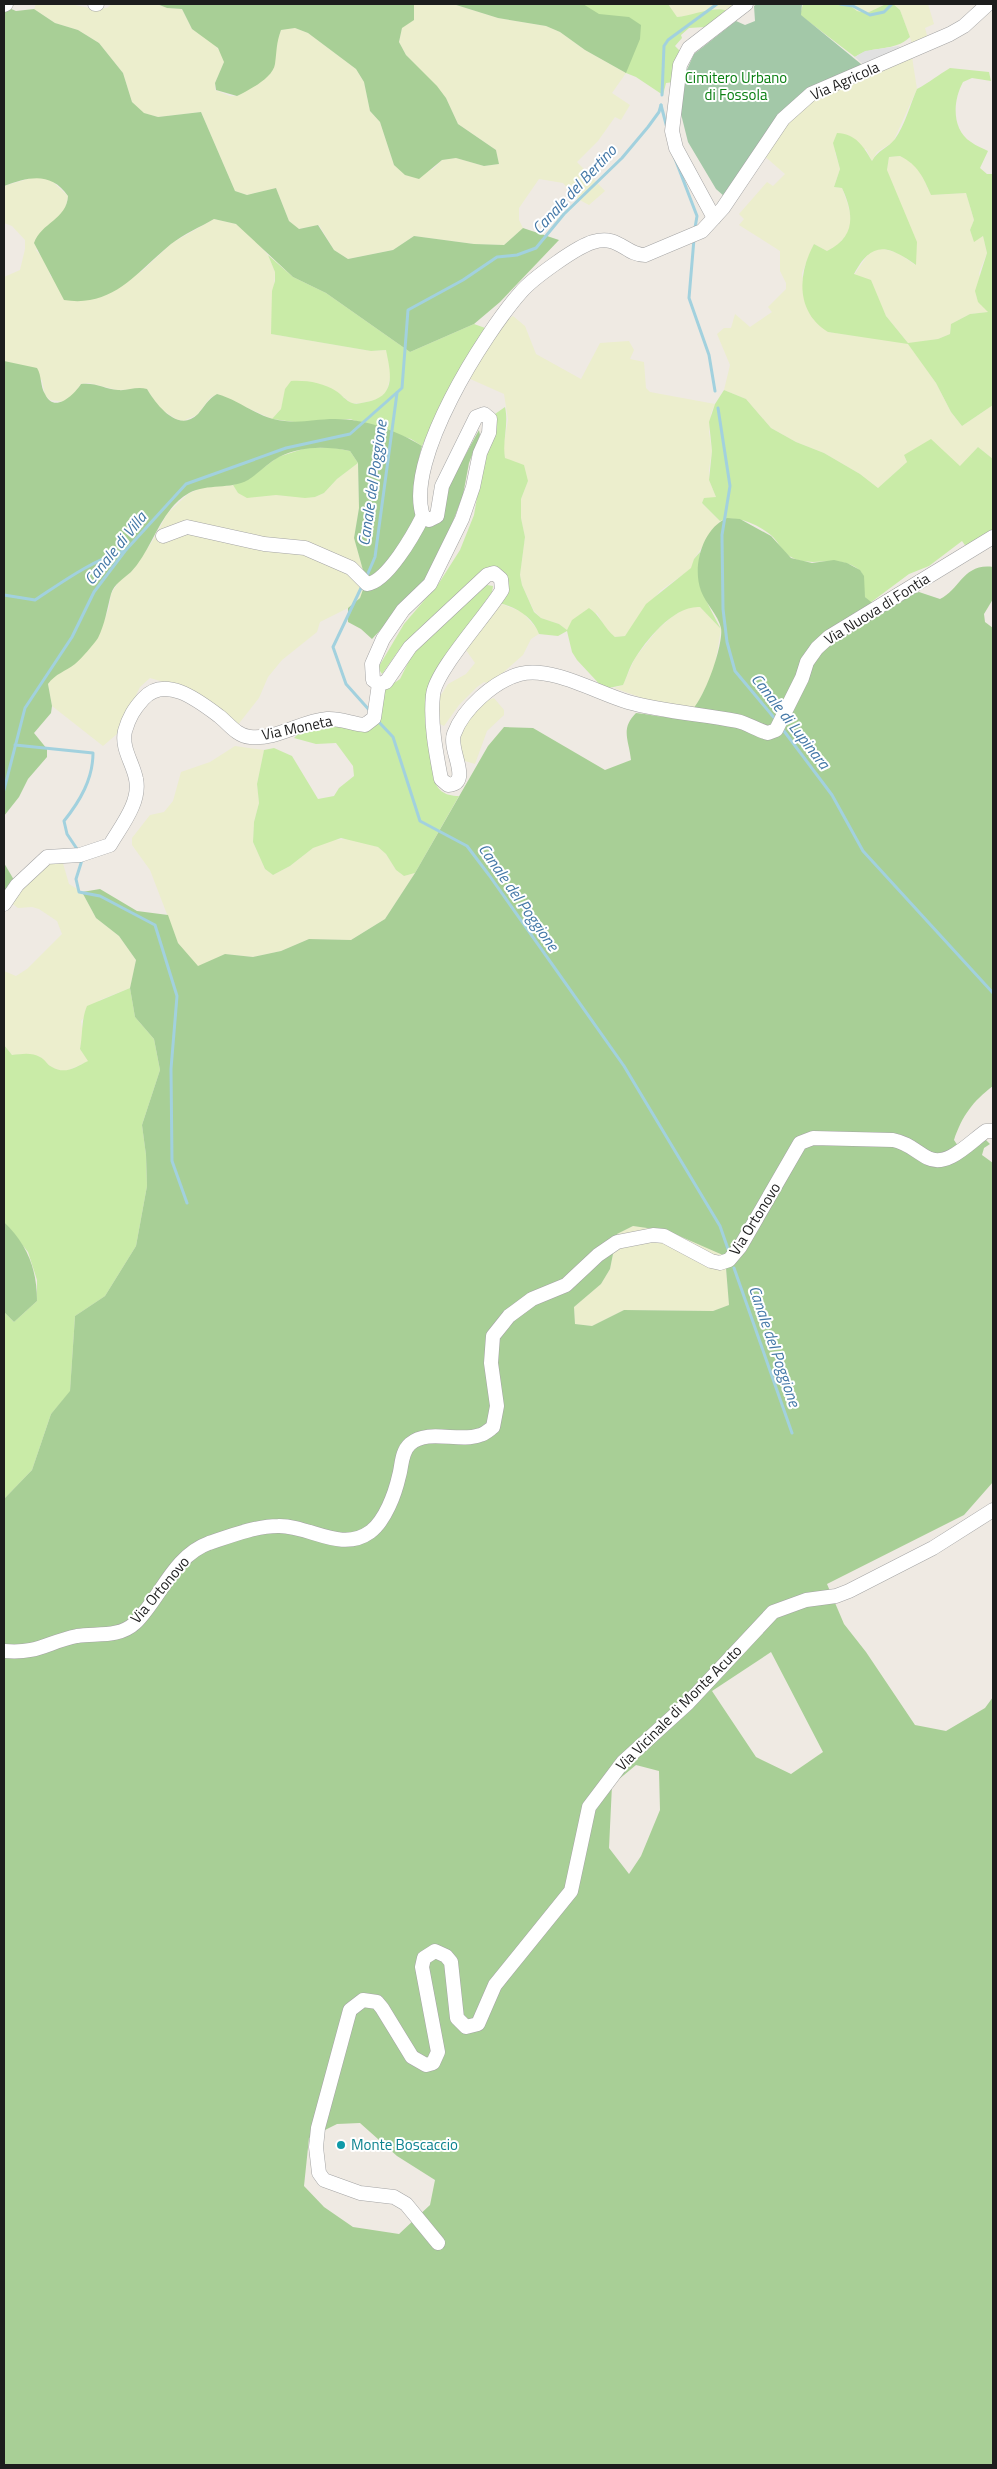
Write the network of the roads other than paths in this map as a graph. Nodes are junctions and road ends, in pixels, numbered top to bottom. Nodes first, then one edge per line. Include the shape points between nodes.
1 (746, 4) edge
2 (988, 4) edge
3 (714, 218) junction
4 (423, 516) junction
5 (163, 536) dead end
6 (993, 537) edge
7 (379, 684) junction
8 (4, 904) edge
9 (993, 1131) edge
10 (993, 1510) edge
11 (4, 1651) edge
12 (438, 2243) dead end

1 - 3 street via 689,48 680,66 672,131 676,148
2 - 3 street, Via Agricola via 950,34 799,102 783,119
3 - 4 street via 702,231 645,255 637,255 617,242 594,242 581,247 521,290 471,361 434,435 424,470 420,509
4 - 5 street via 396,559 379,579 367,584 351,568 305,548 264,544 187,527
4 - 7 street via 429,520 437,516 442,486 449,469 476,417 484,414 491,425 462,519 430,584 403,610 383,639 371,671 373,680
6 - 7 street, Via Nuova di Fontia via 817,648 806,662 802,678 776,730 768,733 738,721 627,702 534,671 509,678 467,712 454,734 453,749 461,773 460,780 448,785 441,779 437,761 432,694 442,674 502,590 501,579 494,573 487,575 410,647 386,682
7 - 8 street, Via Moneta via 374,718 365,725 328,719 261,738 240,735 191,696 162,687 155,689 131,713 125,734 136,792 130,813 110,845 80,855 47,857 17,885
9 - 11 street, Via Ortonovo via 986,1131 947,1159 937,1160 904,1142 893,1140 813,1138 800,1143 760,1214 729,1260 712,1261 664,1236 617,1242 566,1285 532,1299 509,1316 493,1336 491,1363 497,1406 493,1427 474,1437 429,1438 409,1445 402,1457 389,1507 370,1532 342,1541 298,1527 275,1526 209,1543 182,1561 144,1612 124,1630 77,1636 25,1652
10 - 12 street, Via Vicinale di Monte Acuto via 933,1548 848,1591 786,1606 761,1623 701,1690 623,1762 589,1807 571,1891 495,1985 478,2024 466,2027 457,2018 451,1962 435,1952 424,1958 422,1967 438,2052 433,2063 417,2062 412,2057 376,2002 363,2000 350,2010 318,2128 319,2173 324,2180 360,2193 394,2197 406,2204

